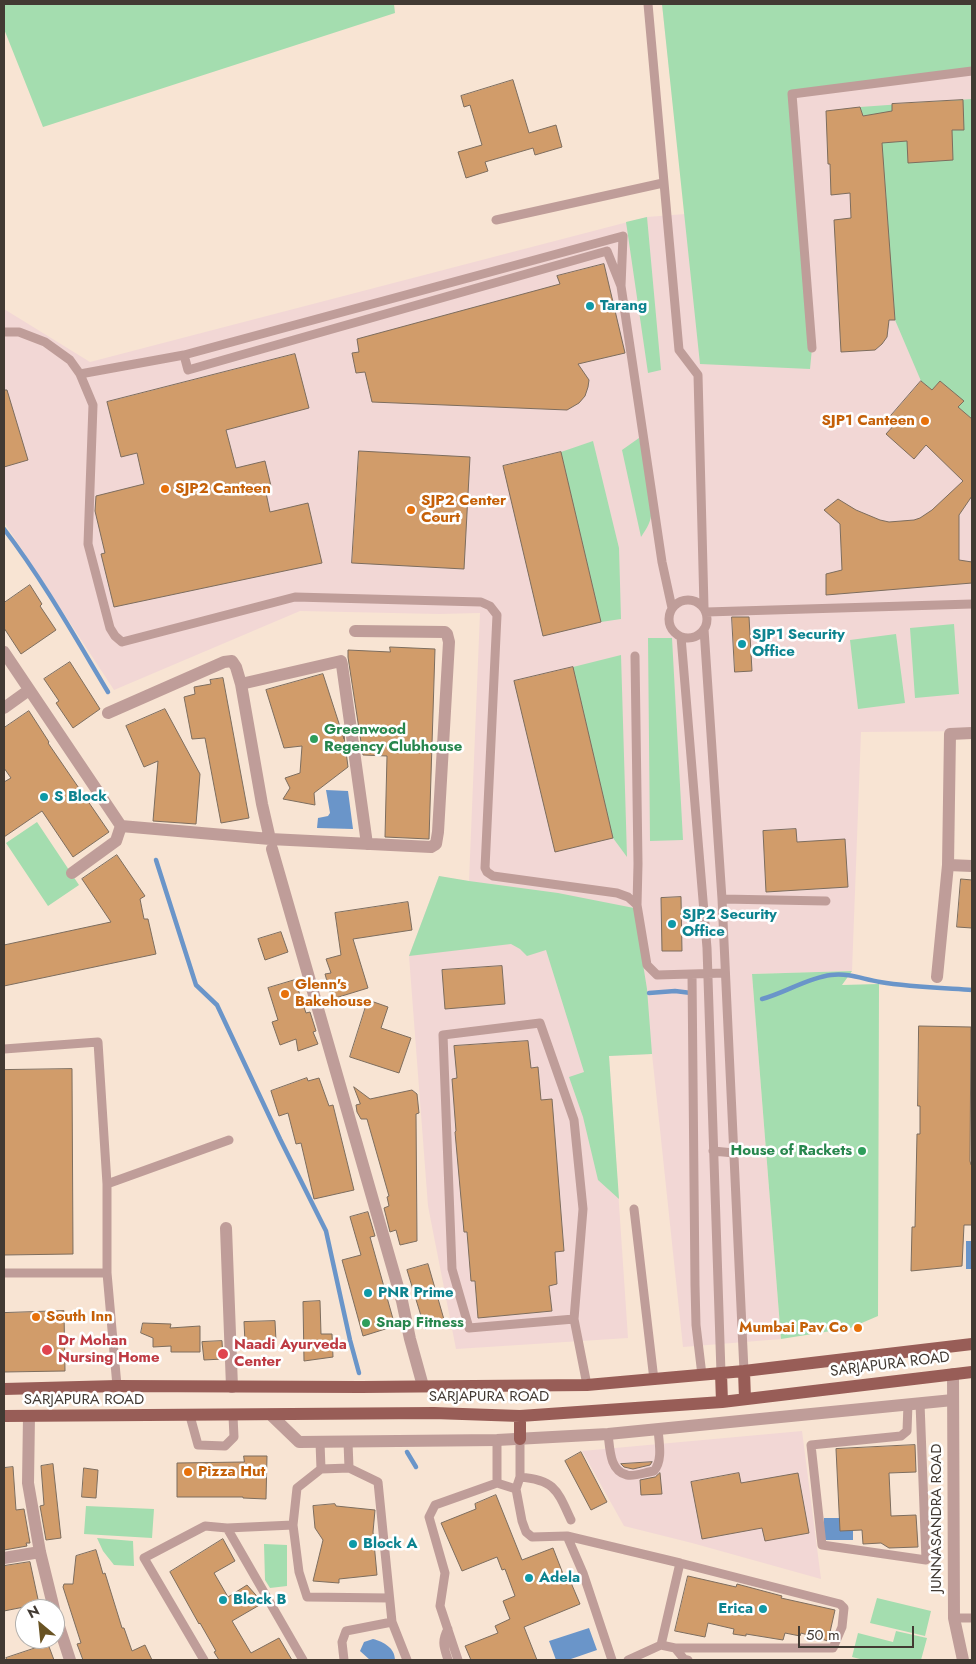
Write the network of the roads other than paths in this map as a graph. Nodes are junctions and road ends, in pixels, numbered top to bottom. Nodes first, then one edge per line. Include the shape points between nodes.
1 (648, 4) edge
2 (972, 71) edge
3 (662, 183) junction
4 (496, 220) dead end
5 (621, 286) junction
6 (4, 332) edge
7 (812, 348) dead end
8 (184, 355) junction
9 (80, 374) junction
10 (972, 604) edge
11 (672, 608) junction
12 (705, 610) junction
13 (704, 629) junction
14 (355, 631) dead end
15 (681, 637) junction
16 (4, 652) edge
17 (636, 656) dead end
18 (241, 684) junction
19 (29, 690) junction
20 (4, 708) edge
21 (108, 713) dead end
22 (972, 733) edge
23 (121, 826) junction
24 (271, 844) junction
25 (367, 844) junction
26 (948, 865) junction
27 (972, 866) edge
28 (72, 872) dead end
29 (722, 899) junction
30 (826, 900) dead end
31 (637, 905) junction
32 (707, 973) junction
33 (725, 973) junction
34 (692, 974) junction
35 (937, 977) dead end
36 (4, 1049) edge
37 (229, 1140) dead end
38 (713, 1150) junction
39 (734, 1153) junction
40 (107, 1184) junction
41 (634, 1208) dead end
42 (226, 1228) dead end
43 (4, 1273) edge
44 (107, 1273) junction
45 (574, 1319) junction
46 (972, 1344) edge
47 (744, 1372) junction
48 (972, 1372) edge
49 (721, 1373) junction
50 (953, 1374) junction
51 (702, 1376) junction
52 (654, 1380) junction
53 (588, 1385) junction
54 (117, 1386) junction
55 (423, 1386) junction
56 (232, 1387) junction
57 (4, 1388) edge
58 (745, 1399) junction
59 (953, 1400) junction
60 (722, 1402) junction
61 (914, 1404) junction
62 (271, 1415) junction
63 (4, 1416) edge
64 (29, 1416) junction
65 (190, 1416) junction
66 (233, 1416) junction
67 (520, 1416) junction
68 (658, 1429) junction
69 (608, 1434) junction
70 (520, 1439) junction
71 (497, 1440) junction
72 (320, 1442) junction
73 (348, 1442) junction
74 (349, 1468) junction
75 (321, 1469) junction
76 (520, 1477) junction
77 (496, 1483) junction
78 (516, 1489) junction
79 (571, 1520) dead end
80 (293, 1525) junction
81 (227, 1528) junction
82 (567, 1536) junction
83 (40, 1552) junction
84 (4, 1558) edge
85 (680, 1563) junction
86 (389, 1598) junction
87 (52, 1599) edge
88 (954, 1618) junction
89 (972, 1618) edge
90 (392, 1622) junction
91 (448, 1629) junction
92 (65, 1645) edge
93 (661, 1645) junction
94 (675, 1648) junction
95 (70, 1660) edge
96 (204, 1660) edge
97 (303, 1660) edge
98 (344, 1660) edge
99 (407, 1660) edge
100 (448, 1660) edge
101 (458, 1660) edge
102 (612, 1660) edge
103 (628, 1660) edge
104 (688, 1660) edge
105 (963, 1660) edge

1 - 3 lane
2 - 7 lane via 792,94
3 - 4 lane
3 - 12 lane via 679,350 698,375
5 - 8 lane via 607,252 188,370
5 - 8 lane via 623,236
5 - 11 lane via 662,562
6 - 9 lane via 19,332 45,342 70,360
8 - 9 lane
9 - 31 lane via 93,405 88,544 110,628 115,636 122,642 296,597 481,602 490,606 496,615 485,868 493,876 617,893
10 - 12 lane
11 - 12 lane via 694,600
11 - 15 lane via 669,615 671,628
12 - 13 lane via 707,624
13 - 15 lane via 694,637
13 - 29 lane
14 - 25 street via 445,632 448,642 436,844 427,848
15 - 32 lane
16 - 19 street
17 - 31 lane
18 - 21 street via 232,661 224,662
18 - 24 street
18 - 25 street via 338,661 342,663
19 - 20 street
19 - 23 street
22 - 26 street via 950,734
23 - 24 street
23 - 28 street via 116,841
24 - 25 street
24 - 55 street
26 - 27 street
26 - 35 street
29 - 30 lane
29 - 33 lane
31 - 34 lane via 651,972 657,975
32 - 33 lane
32 - 34 lane
32 - 38 lane
33 - 39 lane
34 - 51 lane via 695,1285
36 - 40 lane via 98,1042
37 - 40 lane
38 - 39 lane
38 - 49 lane
39 - 47 lane
40 - 44 lane
41 - 52 lane
42 - 56 street
43 - 44 lane
44 - 54 lane
45 - 45 lane via 469,1328 452,1269 443,1035 540,1024 574,1120 583,1209
45 - 53 lane
46 - 47 main road, SARJAPURA ROAD
47 - 49 main road, SARJAPURA ROAD
47 - 58 main road
48 - 50 main road, SARJAPURA ROAD
49 - 51 main road, SARJAPURA ROAD
49 - 60 main road
50 - 58 main road, SARJAPURA ROAD
50 - 59 street, JUNNASANDRA ROAD
51 - 52 main road, SARJAPURA ROAD
52 - 53 main road, SARJAPURA ROAD
53 - 55 main road, SARJAPURA ROAD
54 - 56 main road, SARJAPURA ROAD
54 - 57 main road, SARJAPURA ROAD
55 - 56 main road, SARJAPURA ROAD
58 - 60 main road, SARJAPURA ROAD
59 - 61 street
59 - 88 street, JUNNASANDRA ROAD
60 - 67 main road, SARJAPURA ROAD
61 - 61 lane via 926,1560 822,1546 811,1445 902,1436 907,1431
61 - 68 street
62 - 66 main road, SARJAPURA ROAD
62 - 67 main road, SARJAPURA ROAD via 434,1413
62 - 72 street via 298,1442
63 - 64 main road, SARJAPURA ROAD
64 - 65 main road, SARJAPURA ROAD
64 - 83 street via 28,1483
65 - 66 main road, SARJAPURA ROAD
65 - 66 lane via 198,1445 225,1446 234,1437
67 - 70 main road
68 - 69 street
68 - 69 lane via 658,1467 654,1471 627,1475 612,1463
69 - 70 street
70 - 71 street
70 - 76 lane
71 - 73 street
71 - 77 lane
72 - 73 street
72 - 75 lane
73 - 74 lane
74 - 75 lane
74 - 86 lane via 378,1482
75 - 80 lane via 297,1488
76 - 78 lane
76 - 79 lane via 547,1483 558,1493
77 - 78 lane
77 - 91 lane via 434,1505 428,1517 445,1573 440,1606
78 - 82 lane via 526,1532 532,1537
80 - 81 lane
80 - 86 lane via 299,1572 307,1597
81 - 96 lane via 205,1526 144,1558
81 - 97 lane
82 - 85 lane
82 - 102 lane
83 - 84 street
83 - 87 street
85 - 93 lane
85 - 94 lane via 840,1604 844,1608 844,1616 833,1648
86 - 90 lane
88 - 89 lane
88 - 105 street, JUNNASANDRA ROAD
90 - 98 lane via 346,1631 342,1642
90 - 99 lane
91 - 100 lane via 443,1638
91 - 101 lane
92 - 95 street
93 - 94 lane
93 - 103 lane
94 - 104 lane

